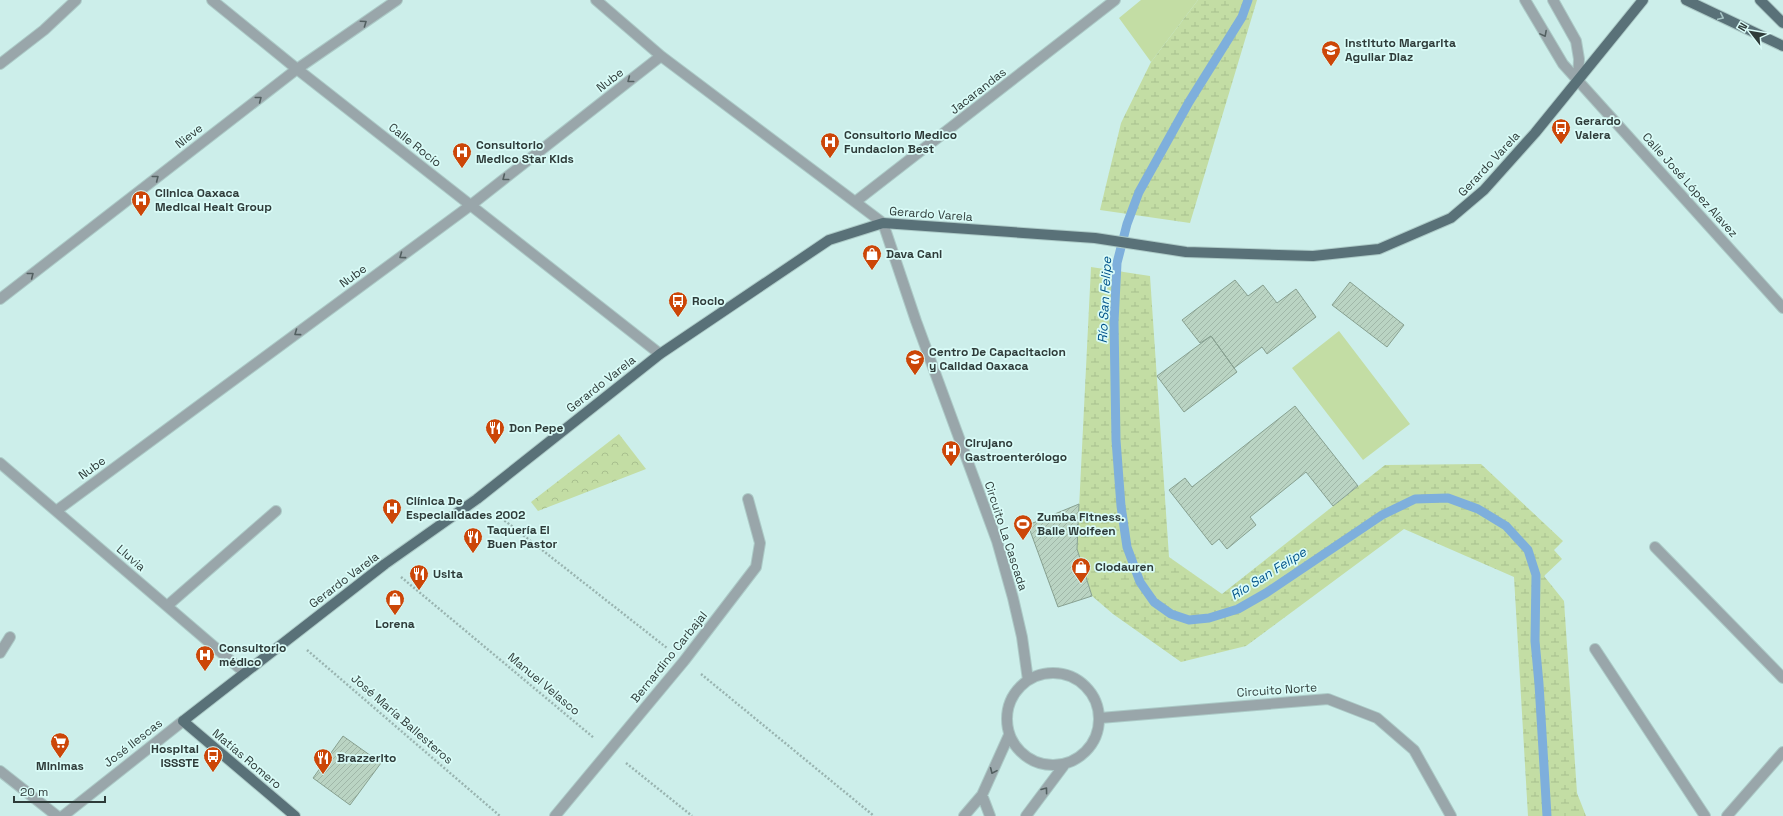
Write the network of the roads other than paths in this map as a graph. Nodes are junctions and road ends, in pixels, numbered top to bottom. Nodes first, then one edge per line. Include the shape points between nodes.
1 (76, 0) edge
2 (212, 0) edge
3 (397, 0) edge
4 (596, 0) edge
5 (1115, 0) edge
6 (1525, 0) edge
7 (1553, 0) edge
8 (1643, 0) edge
9 (1686, 0) edge
10 (1760, 0) edge
11 (1783, 23) edge
12 (1783, 46) edge
13 (660, 56) junction
14 (0, 64) edge
15 (297, 69) junction
16 (1578, 81) junction
17 (855, 202) junction
18 (471, 205) junction
19 (883, 223) junction
20 (0, 299) edge
21 (1783, 308) edge
22 (660, 354) junction
23 (0, 463) edge
24 (748, 499) dead end
25 (56, 511) junction
26 (276, 511) dead end
27 (1655, 547) dead end
28 (167, 606) junction
29 (10, 637) dead end
30 (1595, 649) dead end
31 (0, 653) edge
32 (245, 673) junction
33 (1783, 678) edge
34 (1028, 680) junction
35 (1100, 718) junction
36 (182, 721) junction
37 (1009, 735) junction
38 (1783, 752) edge
39 (1065, 764) junction
40 (0, 771) edge
41 (982, 795) junction
42 (57, 816) edge
43 (63, 816) edge
44 (295, 816) edge
45 (555, 816) edge
46 (964, 816) edge
47 (990, 816) edge
48 (1026, 816) edge
49 (1451, 816) edge
50 (1705, 816) edge
51 (1727, 816) edge

1 - 14 street via 44,30
2 - 15 street, Calle Rocío
15 -> 3 street, Nieve
4 - 13 street
5 - 17 street, Jacarandas
6 -> 16 street, Calle José López Alavez via 1551,46
7 - 16 street via 1576,41 1579,59
8 - 16 main road, Gerardo Varela
9 -> 12 main road
10 - 11 main road
13 - 17 street
13 -> 18 street, Nube
15 - 18 street, Calle Rocío
20 -> 15 street, Nieve
16 - 19 main road, Gerardo Varela via 1506,167 1451,218 1379,249 1313,256 1186,252 1095,238
16 - 21 street, Calle José López Alavez
17 - 19 street
18 - 22 street, Calle Rocío
18 -> 25 street, Nube
19 - 22 main road, Gerardo Varela via 829,240
19 - 34 street, Circuito La Cascada via 916,321 997,541 1022,637
22 - 32 main road, Gerardo Varela via 477,499 385,564
23 - 25 street, Lluvia
24 - 45 street, Bernardino Carbajal via 760,543 756,567 684,661
25 - 28 street, Lluvia
26 - 28 street
27 - 33 street
28 - 32 street, Lluvia
29 - 31 street
30 - 50 street
32 - 36 main road, Gerardo Varela
34 - 35 street via 1046,673 1066,674 1083,683 1095,699
34 - 37 street via 1014,694 1007,712
35 - 39 street via 1096,737 1085,753
35 - 49 street, Circuito Norte via 1328,699 1377,718 1414,750
36 - 43 street, José Ilescas
36 - 44 main road, Matías Romero
37 - 39 street via 1022,754 1042,765
37 -> 41 street
38 - 51 street
48 -> 39 street
40 - 42 street
41 - 46 street
41 - 47 street

